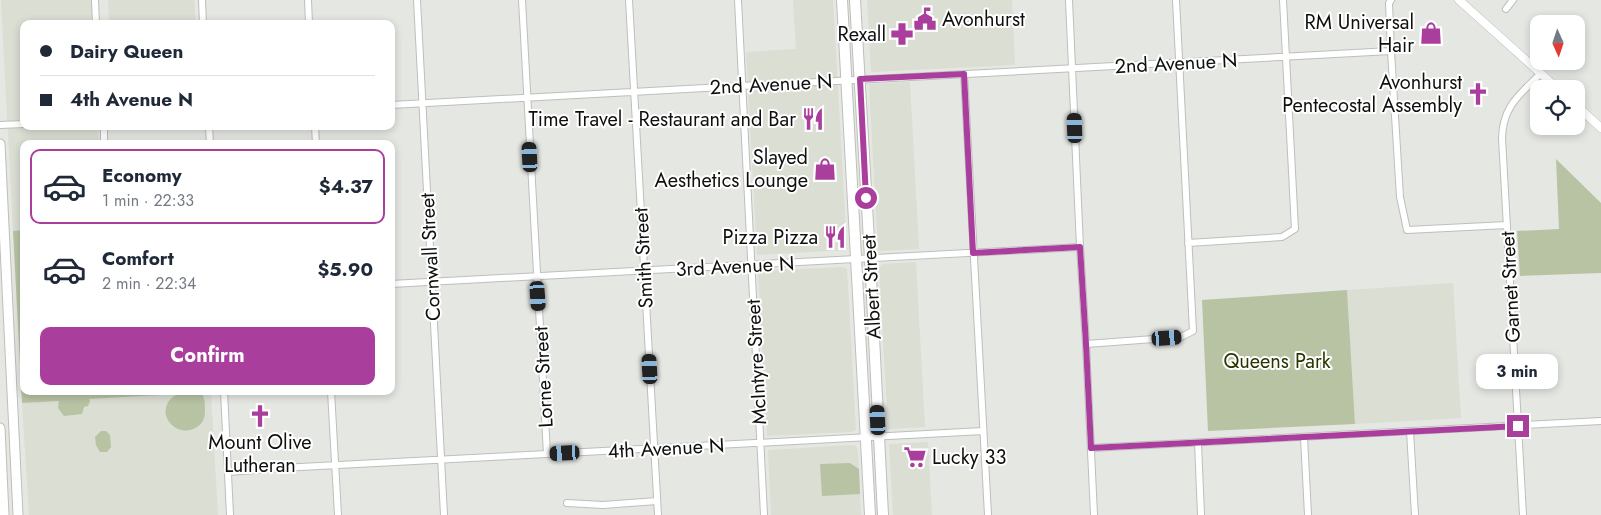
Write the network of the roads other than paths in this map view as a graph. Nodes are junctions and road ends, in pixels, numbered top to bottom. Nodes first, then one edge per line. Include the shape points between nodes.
1 (95, 0) edge
2 (202, 0) edge
3 (308, 0) edge
4 (417, 0) edge
5 (522, 0) edge
6 (629, 0) edge
7 (738, 0) edge
8 (842, 0) edge
9 (855, 0) edge
10 (1069, 0) edge
11 (1176, 0) edge
12 (1283, 0) edge
13 (1391, 0) edge
14 (1459, 0) edge
15 (1513, 0) edge
16 (1506, 9) dead end
17 (96, 20) edge
18 (203, 20) edge
19 (309, 20) edge
20 (1391, 50) junction
21 (1286, 57) junction
22 (1179, 63) junction
23 (1072, 69) junction
24 (1541, 73) junction
25 (964, 74) junction
26 (860, 79) junction
27 (847, 80) junction
28 (1548, 80) edge
29 (742, 86) junction
30 (634, 92) junction
31 (527, 97) junction
32 (423, 104) junction
33 (395, 105) edge
34 (1585, 113) edge
35 (20, 124) edge
36 (0, 125) edge
37 (1601, 128) edge
38 (0, 144) edge
39 (1507, 224) junction
40 (1188, 243) junction
41 (1080, 247) junction
42 (973, 253) junction
43 (870, 258) junction
44 (856, 259) junction
45 (751, 265) junction
46 (644, 270) junction
47 (537, 276) junction
48 (431, 282) junction
49 (395, 284) edge
50 (4, 302) edge
51 (1086, 344) junction
52 (224, 395) edge
53 (331, 395) edge
54 (1601, 421) edge
55 (1518, 426) junction
56 (0, 428) edge
57 (983, 431) junction
58 (1410, 431) junction
59 (1304, 436) junction
60 (879, 437) junction
61 (866, 438) junction
62 (760, 443) junction
63 (1198, 443) junction
64 (654, 448) junction
65 (1091, 448) junction
66 (547, 454) junction
67 (441, 460) junction
68 (335, 465) junction
69 (228, 472) junction
70 (17, 482) junction
71 (1, 483) edge
72 (657, 501) junction
73 (567, 503) dead end
74 (4, 515) edge
75 (18, 515) edge
76 (230, 515) edge
77 (338, 515) edge
78 (444, 515) edge
79 (658, 515) edge
80 (764, 515) edge
81 (870, 515) edge
82 (883, 515) edge
83 (988, 515) edge
84 (1094, 515) edge
85 (1201, 515) edge
86 (1308, 515) edge
87 (1415, 515) edge
88 (1523, 515) edge

1 - 17 street
2 - 18 street
3 - 19 street
4 - 32 street, Cornwall Street
5 - 31 street, Lorne Street
6 - 30 street, Smith Street
7 - 29 street, McIntyre Street
8 - 27 main road, Albert Street
9 - 26 main road, Albert Street
10 - 23 street
11 - 22 street
12 - 21 street
13 - 20 street
14 - 24 street
15 - 16 street
20 - 21 street, 2nd Avenue N
20 - 39 street via 1400,197 1407,230
21 - 22 street, 2nd Avenue N
21 - 40 street via 1295,229 1282,237
22 - 23 street, 2nd Avenue N
22 - 40 street
23 - 25 street, 2nd Avenue N
23 - 41 street
24 - 28 street
24 - 39 street, Garnet Street via 1508,108 1502,125
25 - 26 street, 2nd Avenue N
25 - 42 street
26 - 27 street, 2nd Avenue N
26 - 43 main road, Albert Street
27 - 29 street, 2nd Avenue N
27 - 44 main road, Albert Street
29 - 30 street, 2nd Avenue N
29 - 45 street, McIntyre Street
30 - 31 street, 2nd Avenue N
30 - 46 street, Smith Street
31 - 32 street, 2nd Avenue N
31 - 47 street, Lorne Street
32 - 33 street, 2nd Avenue N
32 - 48 street, Cornwall Street
34 - 37 street
35 - 36 street
38 - 50 main road
39 - 55 street, Garnet Street
40 - 51 street via 1192,331 1181,338
41 - 42 street, 3rd Avenue N
41 - 51 street
42 - 43 street, 3rd Avenue N
42 - 57 street
43 - 44 street, 3rd Avenue N
43 - 60 main road, Albert Street
44 - 45 street, 3rd Avenue N
44 - 61 main road, Albert Street
45 - 46 street, 3rd Avenue N
45 - 62 street, McIntyre Street
46 - 47 street, 3rd Avenue N
46 - 64 street, Smith Street
47 - 48 street, 3rd Avenue N
47 - 66 street, Lorne Street
48 - 49 street, 3rd Avenue N
48 - 67 street, Cornwall Street
50 - 70 main road
51 - 65 street
52 - 69 street
53 - 68 street
54 - 55 street
55 - 58 street
55 - 88 street, Garnet Street
56 - 71 main road
57 - 60 street, 4th Avenue N
57 - 83 street
58 - 59 street
58 - 87 street
59 - 63 street
59 - 86 street
60 - 61 street, 4th Avenue N
60 - 82 main road, Albert Street
61 - 62 street, 4th Avenue N
61 - 81 main road, Albert Street
62 - 64 street, 4th Avenue N
62 - 80 street, McIntyre Street
63 - 65 street
63 - 85 street
64 - 66 street, 4th Avenue N
64 - 72 street, Smith Street
65 - 84 street
66 - 67 street, 4th Avenue N
67 - 68 street, 4th Avenue N
67 - 78 street, Cornwall Street
68 - 69 street, 4th Avenue N
68 - 77 street
69 - 76 street
70 - 71 street
70 - 75 main road
71 - 74 main road
72 - 73 street via 603,505
72 - 79 street, Smith Street

